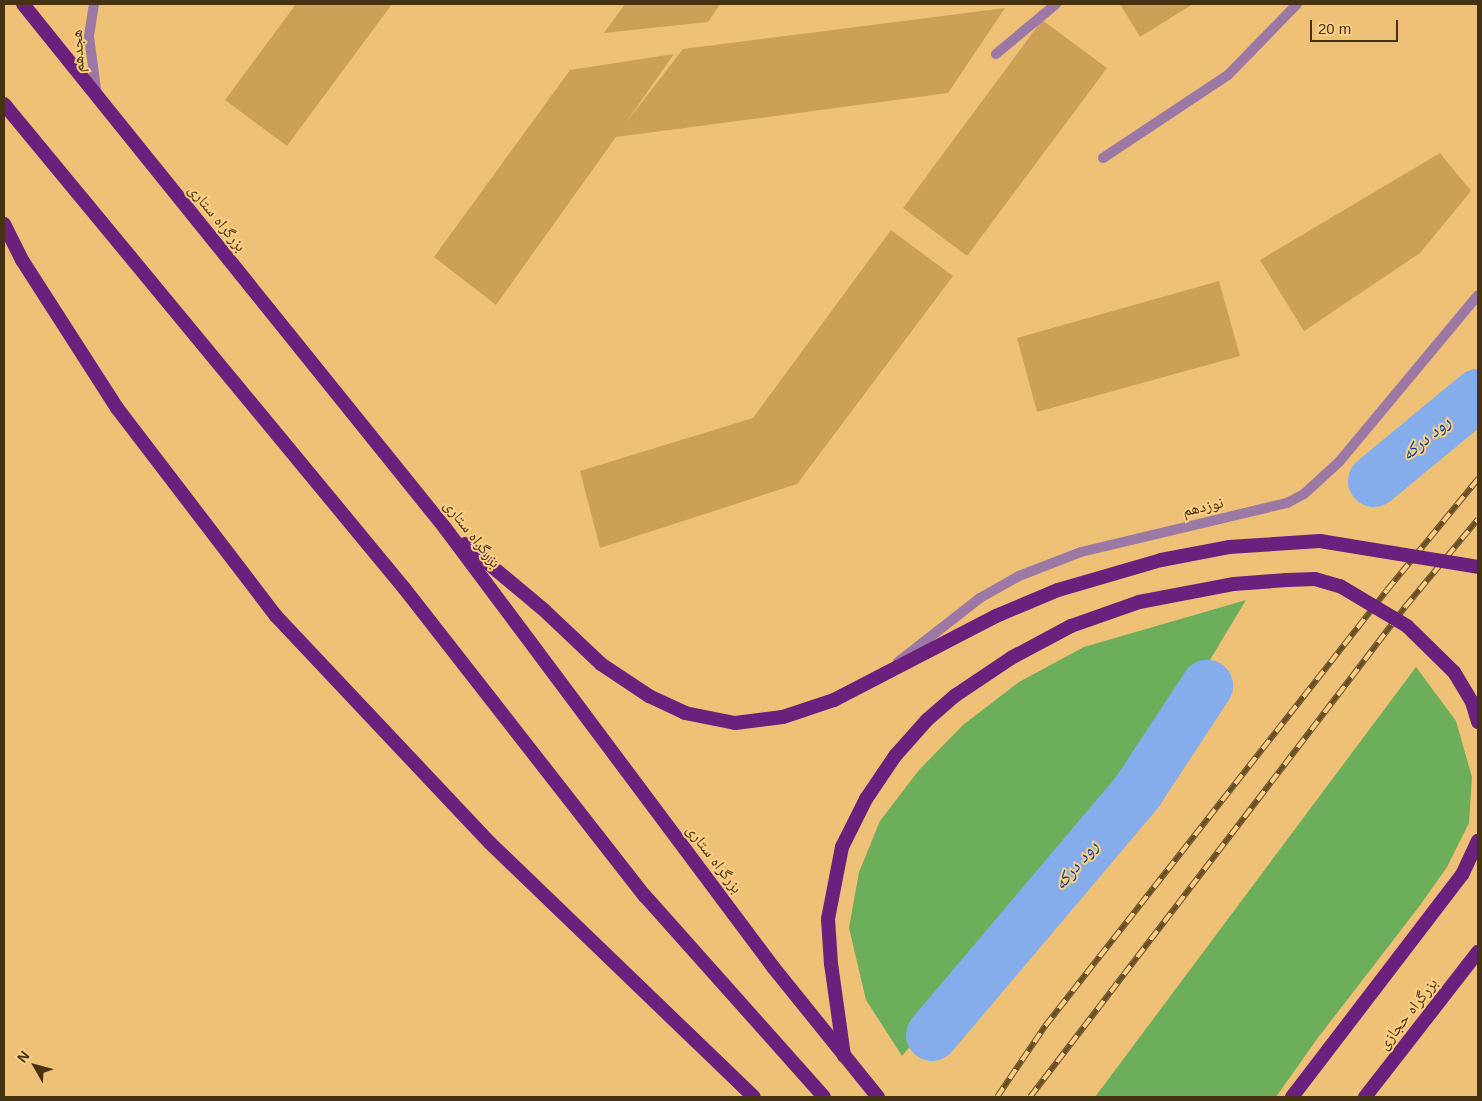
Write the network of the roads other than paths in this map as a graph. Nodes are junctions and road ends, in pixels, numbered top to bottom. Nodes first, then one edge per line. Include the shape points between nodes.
1 (23, 4) edge
2 (94, 4) edge
3 (1056, 4) edge
4 (1297, 4) edge
5 (996, 54) dead end
6 (97, 97) junction
7 (4, 104) edge
8 (1103, 158) dead end
9 (4, 224) edge
10 (1478, 295) edge
11 (445, 528) junction
12 (1478, 567) edge
13 (881, 676) junction
14 (1478, 722) edge
15 (1478, 841) edge
16 (1478, 952) edge
17 (844, 1056) junction
18 (754, 1097) edge
19 (824, 1097) edge
20 (878, 1097) edge
21 (1292, 1097) edge
22 (1365, 1097) edge

1 - 6 highway, بزرگراه ستاری
2 - 6 street, هجدهم via 90,37
3 - 5 street
4 - 8 street via 1228,75
6 - 11 highway, بزرگراه ستاری
7 - 19 highway via 76,187 398,580 645,896
9 - 18 highway via 22,260 117,408 276,616 490,843
10 - 13 street, نوزدهم via 1340,462 1304,494 1287,503 1081,552 1019,576 980,598
11 - 13 highway via 545,611 601,664 649,696 685,713 735,723 783,716 834,700
11 - 17 highway, بزرگراه ستاری via 773,967
12 - 13 highway, bridge via 1320,542 1229,547 1161,560 1058,590 996,616
14 - 17 highway, bridge via 1472,702 1454,672 1407,626 1340,586 1315,579 1234,584 1139,602 1071,626 1011,658 956,695 927,720 895,756 866,799 842,847 828,919
15 - 21 highway via 1462,875
16 - 22 highway, بزرگراه حجازی
17 - 20 highway, بزرگراه ستاری

